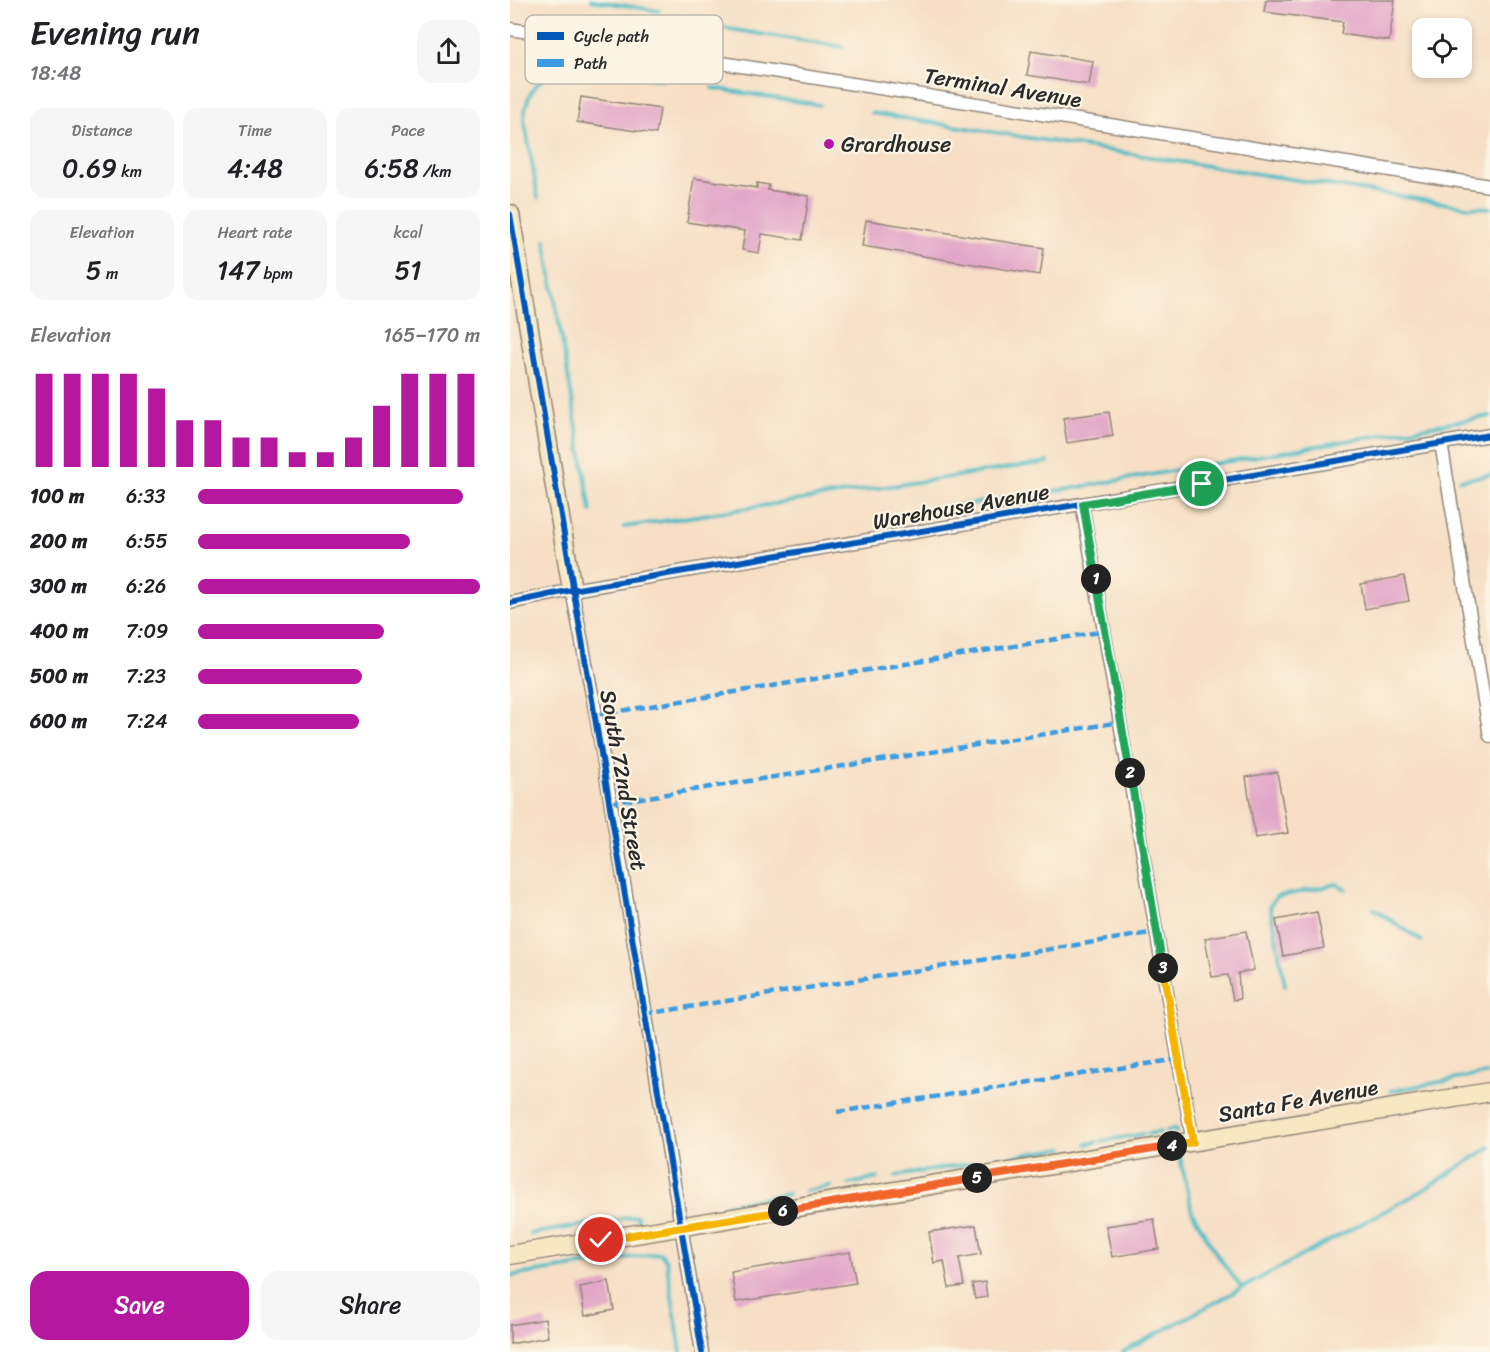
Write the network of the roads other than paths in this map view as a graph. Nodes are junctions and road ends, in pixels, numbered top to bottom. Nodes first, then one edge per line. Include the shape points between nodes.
1 (510, 29) edge
2 (525, 31) edge
3 (723, 63) edge
4 (1490, 186) edge
5 (510, 214) edge
6 (1490, 435) edge
7 (1441, 443) junction
8 (1083, 504) junction
9 (572, 590) junction
10 (510, 603) edge
11 (1490, 736) edge
12 (1490, 1092) edge
13 (1193, 1142) junction
14 (680, 1228) junction
15 (510, 1255) edge
16 (702, 1352) edge

1 - 2 street, Terminal Avenue
3 - 4 street, Terminal Avenue
5 - 9 street, South 72nd Street
6 - 7 street, Warehouse Avenue
7 - 8 street, Warehouse Avenue
7 - 11 street
8 - 9 street, Warehouse Avenue
8 - 13 street
9 - 10 street, Warehouse Avenue
9 - 14 street, South 72nd Street
12 - 13 street, Santa Fe Avenue
13 - 14 street, Santa Fe Avenue
14 - 15 street, Santa Fe Avenue
14 - 16 street, South 72nd Street

